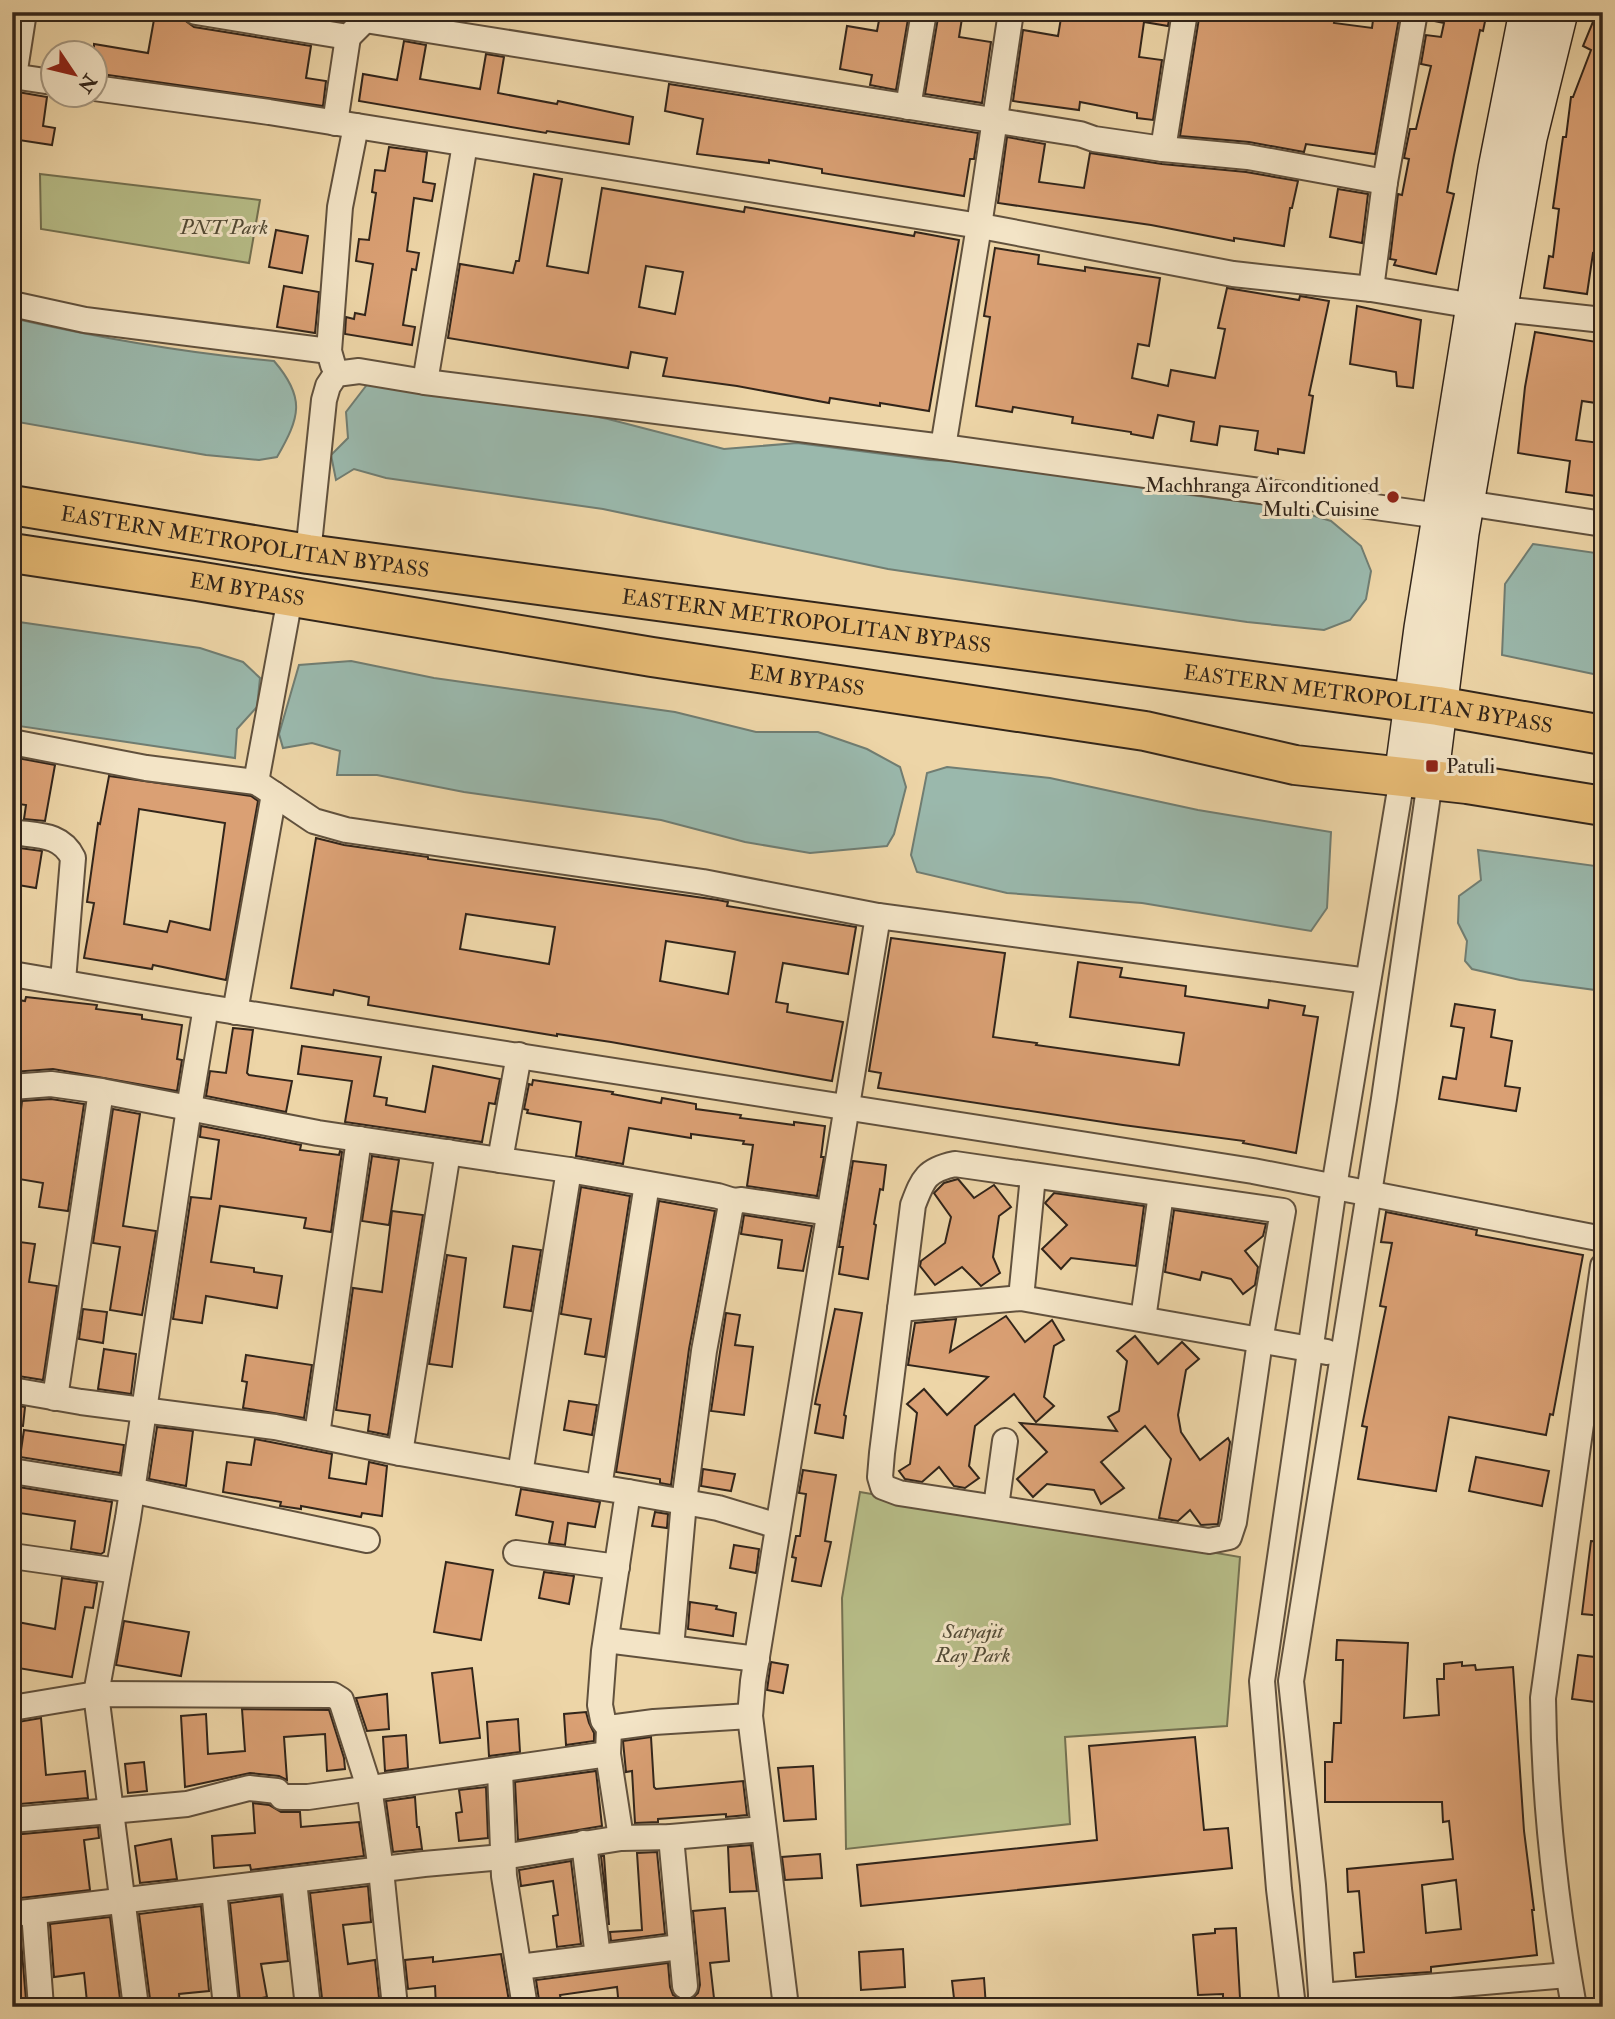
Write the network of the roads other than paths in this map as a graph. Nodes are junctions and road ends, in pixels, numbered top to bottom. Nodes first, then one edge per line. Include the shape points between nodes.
1 (24, 12) edge
2 (196, 12) edge
3 (924, 12) edge
4 (1011, 12) edge
5 (1185, 12) edge
6 (1415, 12) edge
7 (1527, 12) edge
8 (1560, 12) edge
9 (360, 23) edge
10 (13, 76) edge
11 (38, 80) edge
12 (108, 90) edge
13 (908, 107) junction
14 (995, 121) junction
15 (345, 125) junction
16 (465, 144) junction
17 (1163, 149) junction
18 (1385, 182) junction
19 (979, 226) junction
20 (1371, 289) junction
21 (12, 304) edge
22 (1487, 307) junction
23 (1603, 320) edge
24 (329, 351) junction
25 (336, 374) junction
26 (425, 382) junction
27 (943, 447) junction
28 (12, 505) edge
29 (1453, 510) junction
30 (1603, 524) edge
31 (12, 553) edge
32 (308, 554) junction
33 (290, 597) junction
34 (1426, 705) junction
35 (1603, 735) edge
36 (12, 743) edge
37 (1416, 779) junction
38 (265, 788) junction
39 (1603, 806) edge
40 (12, 832) edge
41 (878, 916) junction
42 (12, 974) edge
43 (63, 981) junction
44 (1368, 981) junction
45 (206, 1007) junction
46 (1364, 1008) junction
47 (236, 1012) junction
48 (1397, 1014) junction
49 (519, 1055) junction
50 (13, 1090) edge
51 (101, 1091) junction
52 (847, 1107) junction
53 (189, 1108) junction
54 (359, 1139) junction
55 (448, 1152) junction
56 (500, 1160) junction
57 (569, 1170) junction
58 (1034, 1176) junction
59 (646, 1184) junction
60 (1334, 1187) junction
61 (1161, 1194) junction
62 (1368, 1194) junction
63 (734, 1201) junction
64 (829, 1213) junction
65 (1603, 1239) edge
66 (1603, 1266) edge
67 (1021, 1298) junction
68 (900, 1309) junction
69 (1143, 1319) junction
70 (1260, 1341) junction
71 (1312, 1350) junction
72 (1342, 1354) junction
73 (12, 1390) edge
74 (55, 1398) junction
75 (145, 1410) junction
76 (317, 1435) junction
77 (1005, 1441) dead end
78 (400, 1453) junction
79 (12, 1471) edge
80 (520, 1474) junction
81 (599, 1487) junction
82 (131, 1490) junction
83 (628, 1492) junction
84 (684, 1502) junction
85 (996, 1507) junction
86 (779, 1526) junction
87 (367, 1540) dead end
88 (516, 1553) dead end
89 (12, 1556) edge
90 (617, 1566) junction
91 (1281, 1566) junction
92 (1307, 1570) junction
93 (118, 1571) junction
94 (606, 1640) junction
95 (671, 1648) junction
96 (757, 1660) junction
97 (96, 1694) junction
98 (12, 1708) edge
99 (750, 1716) junction
100 (608, 1728) junction
101 (608, 1754) junction
102 (500, 1770) junction
103 (369, 1787) junction
104 (112, 1811) junction
105 (12, 1821) edge
106 (764, 1829) junction
107 (671, 1837) junction
108 (621, 1838) junction
109 (584, 1843) junction
110 (503, 1857) junction
111 (381, 1870) junction
112 (294, 1881) junction
113 (1313, 1885) junction
114 (1279, 1889) junction
115 (215, 1890) junction
116 (123, 1900) junction
117 (23, 1913) edge
118 (680, 1947) junction
119 (598, 1957) junction
120 (519, 1967) junction
121 (1568, 1975) junction
122 (685, 1986) dead end
123 (1322, 2001) edge
124 (41, 2007) edge
125 (136, 2007) edge
126 (226, 2007) edge
127 (308, 2007) edge
128 (395, 2007) edge
129 (525, 2007) edge
130 (786, 2007) edge
131 (1293, 2007) edge
132 (1574, 2007) edge

1 - 10 street
2 - 9 street
3 - 13 street
4 - 14 street
5 - 17 street
6 - 18 street
7 - 22 main road via 1496,169
8 - 22 main road
9 - 13 street
9 - 15 street
10 - 11 street
12 - 15 street
13 - 14 street
14 - 17 street
14 - 19 street
15 - 16 street
15 - 24 street
16 - 19 street
16 - 26 street
17 - 18 street via 1248,157
18 - 20 street
19 - 20 street via 1233,274
19 - 27 street
20 - 22 street
21 - 24 street via 85,320
22 - 23 street
22 - 29 main road
24 - 25 street
25 - 26 street via 359,371
25 - 32 street via 324,400
26 - 27 street
27 - 29 street
28 - 32 main road, EASTERN METROPOLITAN BYPASS
29 - 30 street
29 - 34 main road via 1422,628
31 - 33 main road, EM BYPASS
32 - 34 main road, EASTERN METROPOLITAN BYPASS
33 - 37 main road, EM BYPASS via 1145,731 1295,765
33 - 38 street
34 - 35 main road, EASTERN METROPOLITAN BYPASS
34 - 37 main road
36 - 38 street
37 - 39 main road, EM BYPASS
37 - 44 street
37 - 48 street
38 - 41 street via 314,821 346,830 703,882
38 - 47 street
40 - 43 street via 56,839 67,846 73,858
41 - 44 street
41 - 52 street
42 - 43 street
43 - 45 street
44 - 46 street
45 - 47 street
45 - 53 street
46 - 48 street
46 - 60 street
47 - 49 street
48 - 62 street
49 - 52 street
49 - 56 street
50 - 51 street via 51,1084
51 - 53 street
51 - 74 street
52 - 60 street via 1240,1168
52 - 64 street
53 - 54 street
53 - 75 street
54 - 55 street
54 - 76 street
55 - 56 street
55 - 78 street
56 - 57 street
57 - 59 street
57 - 80 street
58 - 61 street
58 - 67 street
58 - 68 street via 955,1164 937,1168 922,1181 913,1205
59 - 63 street
59 - 81 street
60 - 62 street
60 - 71 street
61 - 69 street
61 - 70 street via 1283,1211
62 - 65 street
62 - 72 street
63 - 64 street
63 - 84 street via 704,1351
64 - 86 street
66 - 121 street via 1543,1698 1545,1762
67 - 68 street
67 - 69 street
68 - 85 street via 880,1477 883,1487
69 - 70 street
70 - 71 street
70 - 85 street via 1229,1537 1209,1541
71 - 72 street
71 - 91 street
72 - 92 street
73 - 74 street
74 - 75 street
75 - 76 street
75 - 82 street
76 - 78 street
77 - 85 street
78 - 80 street
79 - 82 street
80 - 81 street
81 - 83 street
82 - 87 street
82 - 93 street
83 - 84 street
83 - 90 street
84 - 86 street
84 - 95 street
86 - 96 street
88 - 90 street
89 - 93 street
90 - 94 street
91 - 92 street
91 - 114 street via 1262,1681
92 - 113 street via 1291,1681
93 - 97 street
94 - 95 street
94 - 100 street via 600,1705
95 - 96 street
96 - 99 street
97 - 98 street
97 - 103 street via 333,1695 341,1700
97 - 104 street
99 - 100 street
99 - 106 street
100 - 101 street
101 - 102 street
101 - 108 street
102 - 103 street
102 - 110 street
103 - 104 street via 308,1797 282,1797 277,1791 249,1788 187,1804
103 - 111 street
104 - 105 street
104 - 116 street
106 - 107 street
106 - 130 street
107 - 108 street
107 - 118 street
108 - 109 street
109 - 110 street
109 - 119 street
110 - 111 street
110 - 120 street
111 - 112 street
111 - 128 street
112 - 115 street
112 - 127 street
113 - 114 street
113 - 123 street
114 - 131 street
115 - 116 street
115 - 126 street
116 - 117 street
116 - 125 street
117 - 124 street
118 - 119 street
118 - 122 street
119 - 120 street
120 - 129 street
121 - 123 street
121 - 132 street

